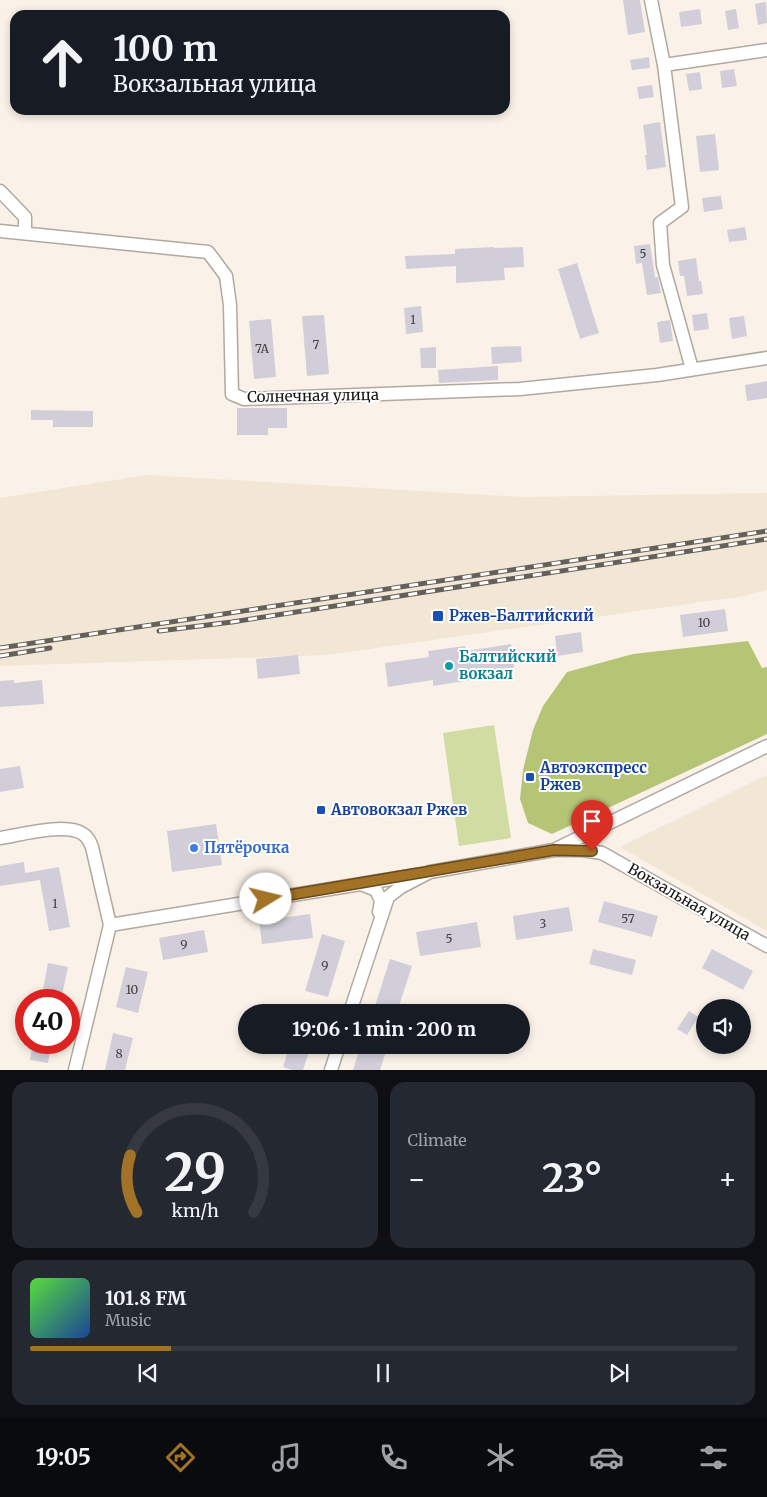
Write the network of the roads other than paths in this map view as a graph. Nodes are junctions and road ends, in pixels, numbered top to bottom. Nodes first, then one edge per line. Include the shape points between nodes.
1 (651, 0) edge
2 (767, 50) edge
3 (664, 65) junction
4 (0, 191) edge
5 (0, 231) edge
6 (25, 233) junction
7 (767, 358) edge
8 (692, 369) junction
9 (767, 746) edge
10 (0, 838) edge
11 (554, 850) junction
12 (430, 872) junction
13 (361, 884) junction
14 (110, 925) junction
15 (377, 932) junction
16 (767, 946) edge
17 (353, 1004) edge
18 (336, 1054) edge
19 (75, 1070) edge
20 (331, 1070) edge

1 - 3 street
2 - 3 street
3 - 8 street via 682,207 660,223 663,265
4 - 6 street via 25,217
5 - 6 street, Солнечная улица
6 - 8 street, Солнечная улица via 208,252 226,276 230,304 232,394 244,399 520,389
7 - 8 street
9 - 11 street
10 - 14 street via 63,829 82,832 92,847
11 - 12 street, Вокзальная улица
11 - 16 street, Вокзальная улица via 602,853
12 - 13 street
12 - 15 street, Вокзальная улица via 388,897
13 - 14 street
13 - 15 street via 376,890 380,896
14 - 19 street
15 - 17 street
18 - 20 street

